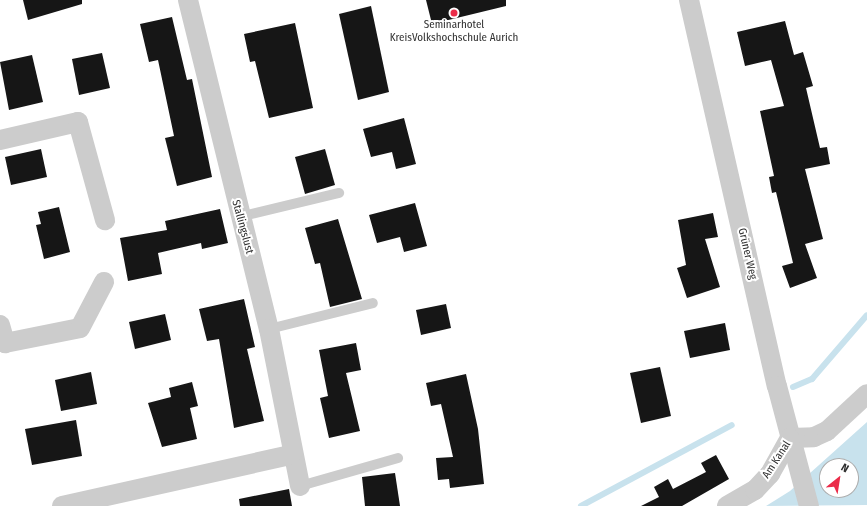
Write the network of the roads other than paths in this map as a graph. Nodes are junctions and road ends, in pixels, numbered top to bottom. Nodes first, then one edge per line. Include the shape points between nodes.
1 (188, 0) edge
2 (689, 0) edge
3 (0, 140) edge
4 (339, 193) dead end
5 (239, 217) junction
6 (105, 220) dead end
7 (104, 282) dead end
8 (372, 303) dead end
9 (0, 325) edge
10 (269, 329) junction
11 (867, 394) edge
12 (790, 438) junction
13 (291, 455) junction
14 (398, 458) dead end
15 (300, 486) joint
16 (62, 506) edge
17 (727, 506) edge
18 (809, 506) edge

1 - 5 street, Stallingslust
2 - 12 street, Grüner Weg
3 - 6 street via 78,122
4 - 5 lane
5 - 10 street, Stallingslust
7 - 9 street via 80,328 5,343
8 - 10 lane
10 - 13 street, Stallingslust
11 - 12 street, Am Kanal via 827,431 814,437
12 - 17 street, Am Kanal via 770,474 755,490
12 - 18 street, Grüner Weg
13 - 15 street, Stallingslust
13 - 16 street
14 - 15 lane

